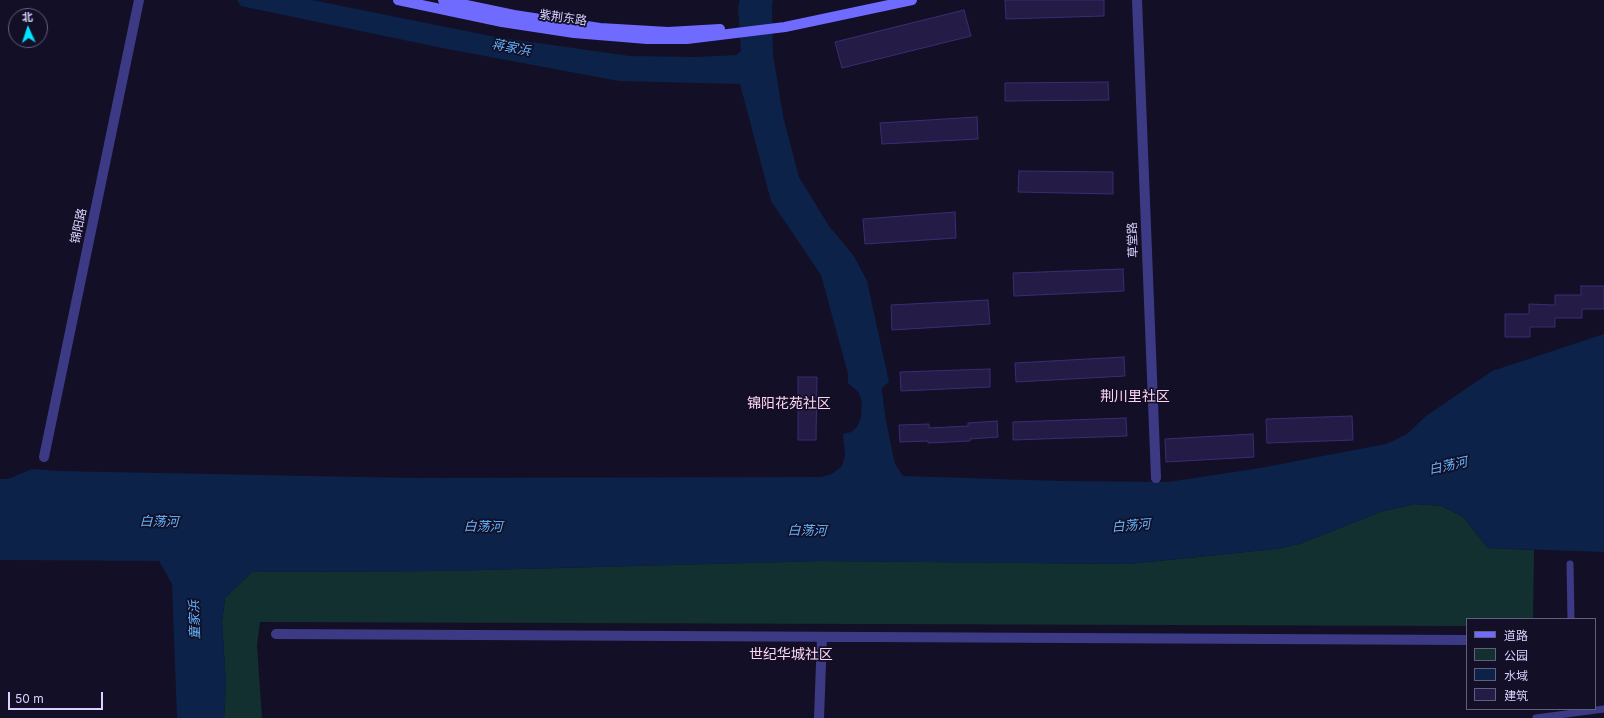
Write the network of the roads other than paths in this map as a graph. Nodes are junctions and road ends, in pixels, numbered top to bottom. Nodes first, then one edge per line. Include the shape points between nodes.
1 (139, 0) edge
2 (398, 0) edge
3 (443, 0) edge
4 (879, 0) edge
5 (912, 0) edge
6 (1137, 0) edge
7 (784, 24) junction
8 (726, 32) junction
9 (44, 457) dead end
10 (1156, 478) dead end
11 (1570, 564) dead end
12 (1571, 618) edge
13 (276, 634) dead end
14 (822, 637) junction
15 (1466, 640) edge
16 (1604, 709) edge
17 (1572, 713) edge
18 (1592, 714) edge
19 (1554, 717) edge
20 (819, 718) edge
21 (1536, 718) edge

1 - 9 street, 锦阳路
2 - 8 street, 紫荆东路 via 502,22 574,33 647,39 687,39
3 - 8 street, 紫荆东路 via 514,15 600,28
4 - 7 street
5 - 7 street
6 - 10 street, 草堂路
7 - 8 street
11 - 12 lane
13 - 14 street
14 - 15 street
14 - 20 street
16 - 18 lane
17 - 18 lane
17 - 19 lane
19 - 21 lane

